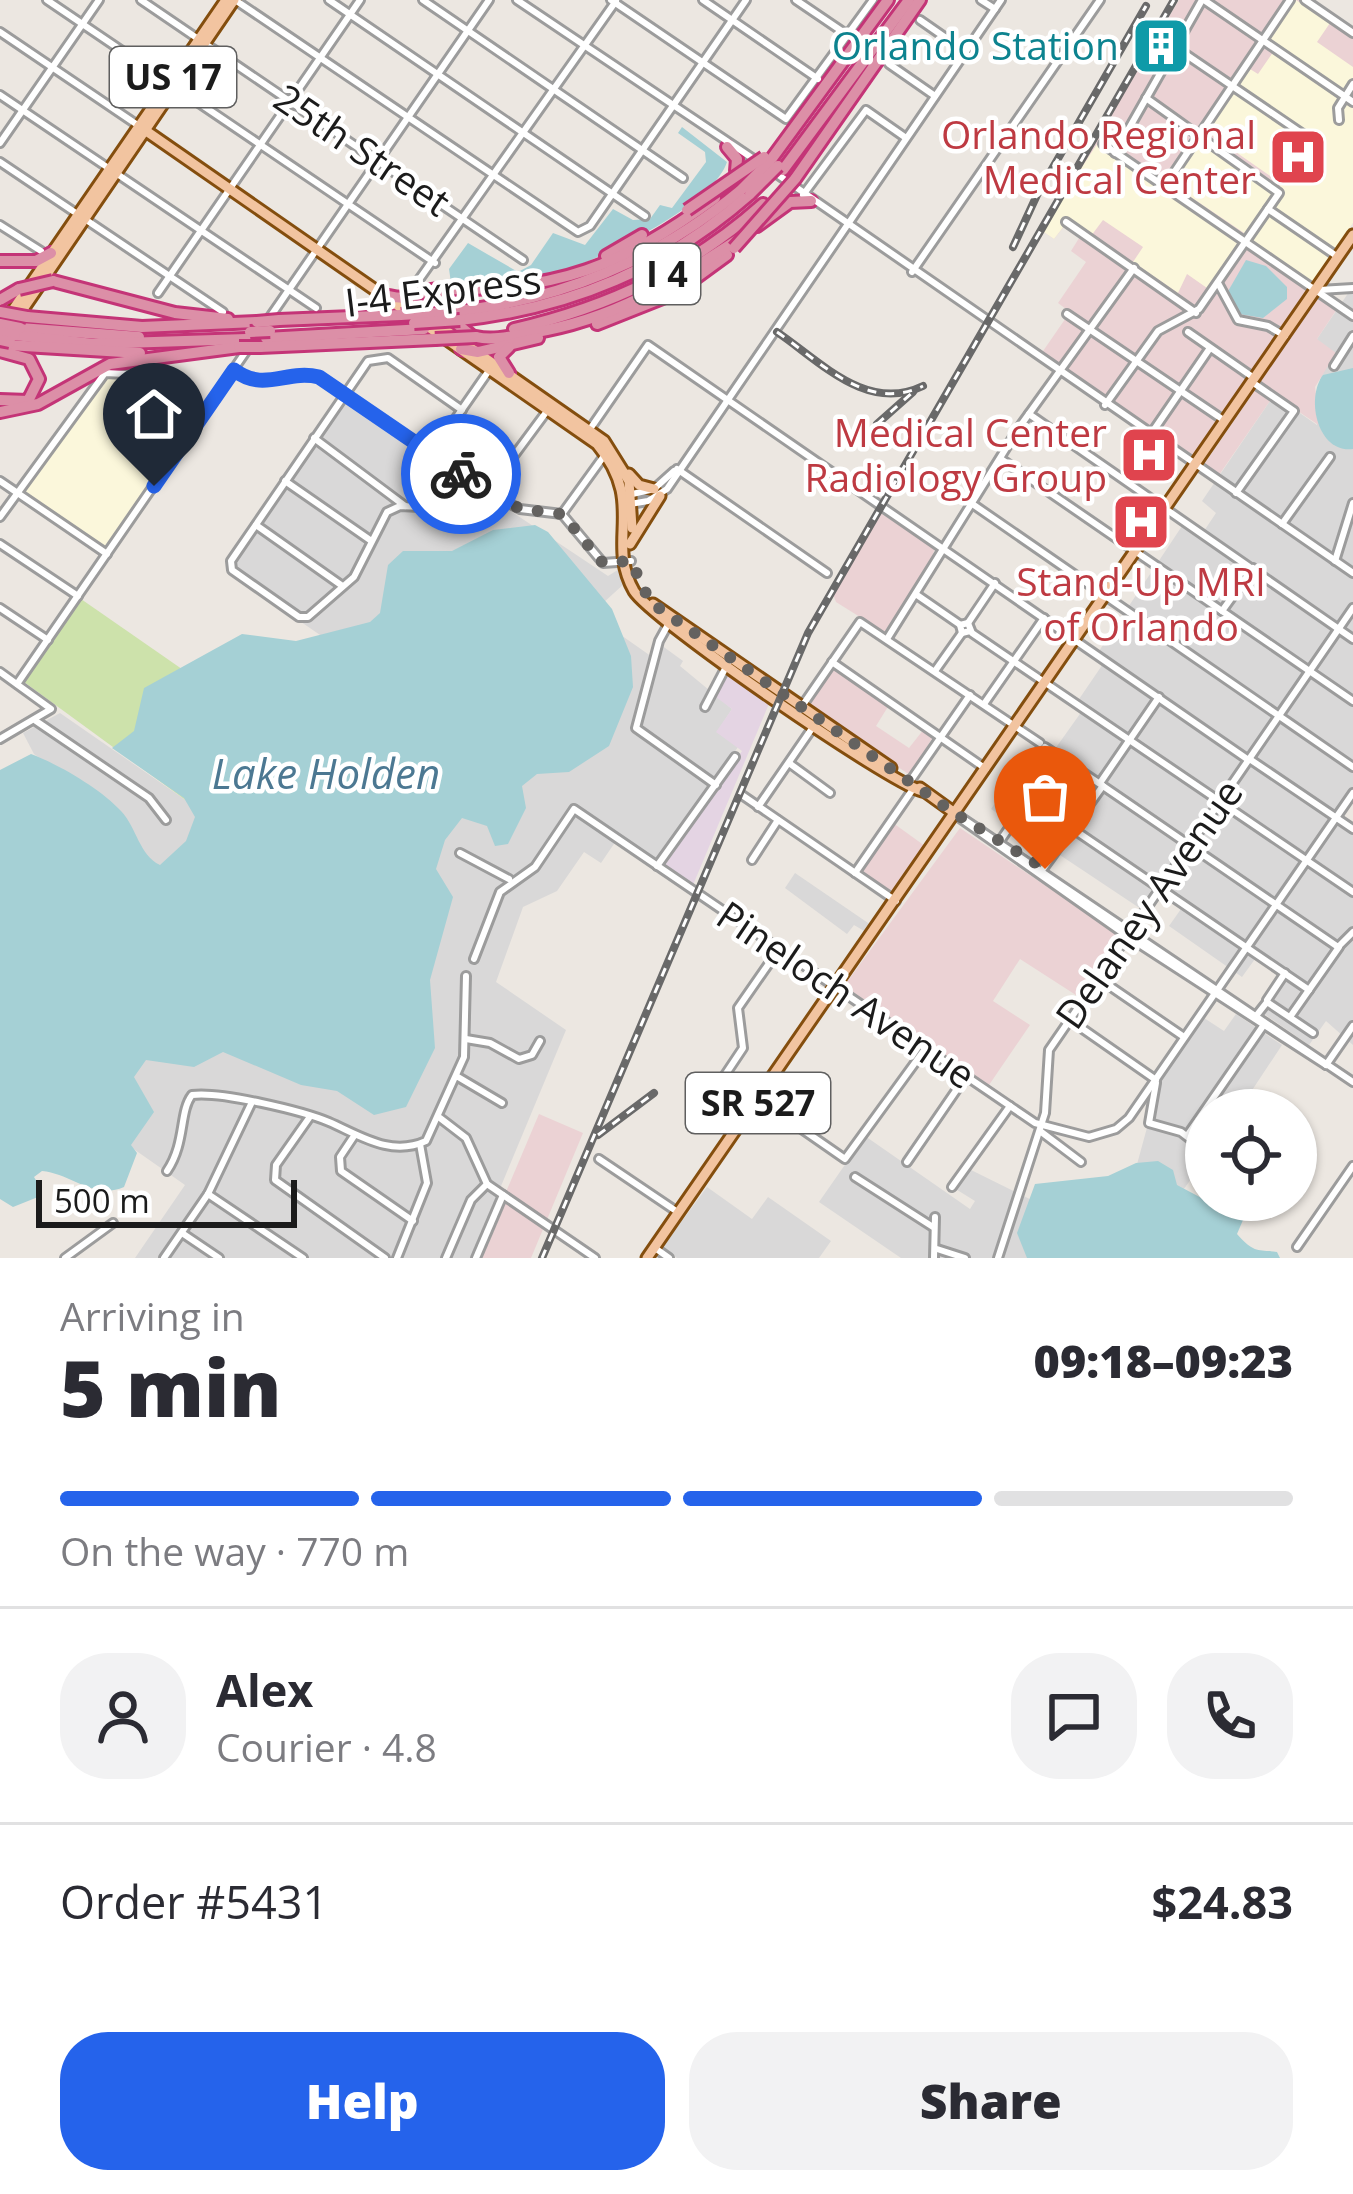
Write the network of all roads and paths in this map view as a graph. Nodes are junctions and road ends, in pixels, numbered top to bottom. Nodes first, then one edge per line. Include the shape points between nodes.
1 (47, 0) edge
2 (99, 0) edge
3 (141, 0) edge
4 (232, 0) edge
5 (329, 0) edge
6 (360, 0) edge
7 (424, 0) edge
8 (489, 0) edge
9 (517, 0) edge
10 (703, 0) edge
11 (746, 0) edge
12 (796, 0) edge
13 (873, 0) edge
14 (888, 0) edge
15 (905, 0) edge
16 (920, 0) edge
17 (981, 0) edge
18 (1001, 0) edge
19 (1100, 0) edge
20 (1203, 0) edge
21 (1290, 0) edge
22 (1305, 0) edge
23 (614, 1) edge
24 (995, 9) junction
25 (350, 14) junction
26 (732, 20) junction
27 (920, 20) dead end
28 (82, 24) junction
29 (468, 30) junction
30 (0, 32) edge
31 (1353, 33) edge
32 (848, 36) junction
33 (1264, 40) junction
34 (202, 41) junction
35 (584, 46) junction
36 (1175, 47) junction
37 (966, 52) junction
38 (320, 58) junction
39 (703, 63) junction
40 (889, 64) dead end
41 (52, 67) junction
42 (438, 73) junction
43 (818, 79) junction
44 (172, 84) junction
45 (1353, 85) edge
46 (1232, 86) junction
47 (554, 90) junction
48 (0, 95) edge
49 (935, 96) junction
50 (1345, 96) junction
51 (1146, 98) junction
52 (290, 101) junction
53 (1353, 102) edge
54 (673, 107) junction
55 (22, 111) junction
56 (408, 117) junction
57 (1340, 120) dead end
58 (796, 122) junction
59 (142, 127) junction
60 (525, 134) junction
61 (1200, 134) junction
62 (906, 138) junction
63 (1313, 141) dead end
64 (0, 143) edge
65 (1103, 144) dead end
66 (261, 145) junction
67 (727, 147) junction
68 (642, 150) junction
69 (1115, 153) junction
70 (378, 160) junction
71 (0, 162) edge
72 (747, 162) junction
73 (112, 171) junction
74 (781, 172) junction
75 (495, 176) junction
76 (733, 176) junction
77 (683, 178) dead end
78 (1165, 186) junction
79 (231, 188) junction
80 (612, 193) junction
81 (752, 196) junction
82 (715, 198) junction
83 (807, 198) junction
84 (348, 203) junction
85 (777, 207) junction
86 (1268, 209) junction
87 (81, 216) junction
88 (645, 216) dead end
89 (465, 220) junction
90 (1066, 222) dead end
91 (846, 224) junction
92 (0, 225) edge
93 (201, 231) junction
94 (1353, 235) edge
95 (1245, 243) junction
96 (734, 245) junction
97 (319, 247) junction
98 (716, 255) junction
99 (1338, 256) junction
100 (523, 260) dead end
101 (0, 261) edge
102 (47, 263) junction
103 (435, 263) junction
104 (1134, 268) junction
105 (912, 272) junction
106 (169, 278) junction
107 (1218, 283) junction
108 (1353, 288) edge
109 (512, 289) junction
110 (569, 289) junction
111 (288, 290) junction
112 (1316, 290) junction
113 (1332, 290) junction
114 (449, 291) junction
115 (158, 292) dead end
116 (389, 296) joint
117 (0, 300) edge
118 (1332, 301) junction
119 (316, 308) dead end
120 (0, 312) edge
121 (223, 312) dead end
122 (414, 312) junction
123 (1196, 313) junction
124 (1067, 314) dead end
125 (1353, 316) edge
126 (600, 323) junction
127 (468, 328) junction
128 (1091, 331) junction
129 (1188, 332) dead end
130 (248, 333) junction
131 (269, 334) junction
132 (1285, 336) junction
133 (1353, 336) edge
134 (6, 338) edge
135 (536, 339) junction
136 (509, 345) junction
137 (1210, 348) junction
138 (461, 349) junction
139 (478, 352) junction
140 (1136, 361) junction
141 (1334, 366) dead end
142 (490, 369) junction
143 (234, 370) junction
144 (509, 373) junction
145 (1059, 373) junction
146 (1253, 380) junction
147 (1180, 391) junction
148 (344, 395) junction
149 (725, 399) junction
150 (0, 400) edge
151 (1106, 405) junction
152 (551, 407) junction
153 (462, 410) junction
154 (0, 412) edge
155 (1029, 414) junction
156 (1225, 421) junction
157 (197, 423) junction
158 (587, 432) junction
159 (1151, 434) junction
160 (314, 438) junction
161 (609, 452) junction
162 (431, 454) junction
163 (1330, 457) dead end
164 (1000, 459) junction
165 (622, 464) junction
166 (1196, 465) junction
167 (676, 469) junction
168 (0, 481) edge
169 (285, 482) junction
170 (485, 491) junction
171 (18, 492) junction
172 (657, 493) junction
173 (1236, 494) junction
174 (629, 500) junction
175 (971, 502) junction
176 (1353, 502) edge
177 (405, 506) junction
178 (1166, 508) junction
179 (562, 514) junction
180 (0, 517) edge
181 (1282, 524) junction
182 (256, 525) junction
183 (370, 540) junction
184 (0, 544) edge
185 (630, 544) junction
186 (941, 547) junction
187 (1135, 551) junction
188 (107, 554) junction
189 (1335, 560) junction
190 (628, 561) junction
191 (1252, 568) junction
192 (827, 573) dead end
193 (1353, 573) edge
194 (995, 584) junction
195 (342, 586) junction
196 (917, 595) junction
197 (1106, 595) junction
198 (78, 596) junction
199 (0, 608) edge
200 (1353, 608) edge
201 (1222, 611) junction
202 (1043, 618) junction
203 (672, 621) junction
204 (965, 628) junction
205 (1339, 628) junction
206 (887, 639) junction
207 (1075, 639) junction
208 (1353, 639) edge
209 (48, 640) junction
210 (729, 661) junction
211 (1013, 661) junction
212 (832, 662) junction
213 (935, 671) junction
214 (1310, 671) junction
215 (0, 672) edge
216 (1046, 681) junction
217 (17, 684) junction
218 (970, 695) junction
219 (1159, 697) junction
220 (1353, 701) edge
221 (984, 704) junction
222 (705, 707) dead end
223 (800, 710) junction
224 (1279, 716) junction
225 (36, 721) junction
226 (817, 722) junction
227 (1015, 726) junction
228 (940, 737) junction
229 (1131, 737) junction
230 (0, 739) edge
231 (1059, 756) junction
232 (735, 757) dead end
233 (1250, 758) junction
234 (789, 763) junction
235 (1353, 767) edge
236 (986, 769) junction
237 (716, 785) junction
238 (912, 785) junction
239 (1101, 785) junction
240 (830, 793) dead end
241 (1353, 793) edge
242 (742, 795) dead end
243 (1221, 800) junction
244 (758, 807) junction
245 (956, 814) junction
246 (1337, 818) junction
247 (166, 820) dead end
248 (778, 820) junction
249 (1353, 829) edge
250 (1073, 830) junction
251 (1000, 842) junction
252 (1190, 845) junction
253 (460, 853) dead end
254 (752, 860) dead end
255 (1307, 861) junction
256 (658, 866) junction
257 (855, 873) junction
258 (1040, 873) junction
259 (496, 877) junction
260 (514, 880) junction
261 (1160, 888) junction
262 (500, 892) junction
263 (1353, 892) edge
264 (896, 901) junction
265 (1277, 904) junction
266 (1353, 932) edge
267 (1129, 933) junction
268 (1247, 947) junction
269 (1340, 947) junction
270 (779, 949) junction
271 (474, 959) dead end
272 (1285, 974) junction
273 (466, 976) dead end
274 (1098, 979) junction
275 (835, 987) junction
276 (1217, 990) junction
277 (1310, 990) junction
278 (1266, 1002) junction
279 (1255, 1016) junction
280 (1290, 1017) junction
281 (1070, 1020) junction
282 (1265, 1023) junction
283 (1353, 1026) edge
284 (1313, 1033) dead end
285 (1185, 1038) junction
286 (466, 1039) junction
287 (541, 1040) dead end
288 (926, 1049) junction
289 (1326, 1065) junction
290 (966, 1076) junction
291 (458, 1077) junction
292 (1156, 1080) junction
293 (1352, 1081) edge
294 (1219, 1089) edge
295 (760, 1100) junction
296 (252, 1102) junction
297 (502, 1103) dead end
298 (1010, 1106) junction
299 (309, 1118) junction
300 (440, 1118) junction
301 (1040, 1128) junction
302 (737, 1133) junction
303 (354, 1136) junction
304 (1185, 1136) edge
305 (419, 1144) junction
306 (599, 1159) dead end
307 (907, 1162) dead end
308 (1082, 1162) dead end
309 (1353, 1166) edge
310 (167, 1172) dead end
311 (855, 1178) dead end
312 (487, 1184) junction
313 (952, 1187) dead end
314 (208, 1194) junction
315 (502, 1195) junction
316 (679, 1214) junction
317 (935, 1217) dead end
318 (413, 1221) junction
319 (113, 1223) dead end
320 (932, 1227) junction
321 (182, 1232) junction
322 (1297, 1246) dead end
323 (655, 1248) junction
324 (935, 1253) edge
325 (64, 1258) edge
326 (164, 1258) edge
327 (219, 1258) edge
328 (303, 1258) edge
329 (385, 1258) edge
330 (398, 1258) edge
331 (446, 1258) edge
332 (476, 1258) edge
333 (595, 1258) edge
334 (647, 1258) edge
335 (669, 1258) edge
336 (965, 1258) edge
337 (998, 1258) edge

1 - 28 street
2 - 28 street
3 - 34 street, 25th Street
4 - 34 main road, US 17
4 - 38 street
5 - 25 street
6 - 25 street
7 - 29 street
8 - 29 street
9 - 35 street
10 - 26 street
11 - 26 street
12 - 32 street
13 - 32 street
14 - 58 highway
15 - 74 highway
16 - 74 highway, I 4 via 829,129
17 - 24 street
18 - 24 street
19 - 105 street
20 - 33 street
20 - 36 street
21 - 33 street
22 - 31 street
23 - 35 street
23 - 39 street
24 - 37 street
25 - 38 street
25 - 42 street
26 - 39 street
26 - 43 street
27 - 37 street
28 - 41 street
28 - 44 street
29 - 42 street
29 - 47 street
30 - 41 street
32 - 43 street
33 - 46 street
33 - 50 street
34 - 44 main road, US 17
34 - 52 street, 25th Street
35 - 47 street
35 - 54 street
36 - 46 street
36 - 51 street
37 - 49 street
38 - 52 street
38 - 56 street
39 - 54 street
39 - 58 street
40 - 49 street
41 - 55 street
41 - 59 street
42 - 56 street
42 - 60 street
43 - 58 street
44 - 59 main road, US 17
44 - 66 street
45 - 50 street
46 - 61 street
46 - 63 street
47 - 60 street
47 - 68 street
48 - 55 street
49 - 62 street
50 - 53 street
50 - 57 street
51 - 61 street
51 - 69 street
52 - 66 street
52 - 70 street, 25th Street
54 - 67 street
54 - 68 street
54 - 74 street
55 - 64 street
55 - 73 street
56 - 70 street
56 - 75 street
58 - 74 highway
59 - 73 main road, US 17
59 - 79 main road
60 - 75 street
60 - 80 street
61 - 78 street
61 - 86 street via 1279,189
62 - 83 street via 866,110
62 - 91 street
65 - 69 street
66 - 79 street
66 - 84 street
67 - 72 street
67 - 76 highway via 736,159
68 - 77 street
68 - 80 street
69 - 78 street
70 - 84 street
70 - 89 street, 25th Street
71 - 87 street
72 - 74 highway
72 - 74 street
72 - 76 highway
73 - 87 main road, US 17
73 - 93 street
74 - 81 highway, I 4, bridge
74 - 81 highway, I 4, bridge
74 - 83 street
74 - 85 highway
74 - 96 highway, bridge
74 - 109 highway, bridge via 687,210 586,267
75 - 80 street via 582,232
75 - 89 street
76 - 82 highway
76 - 85 highway via 747,172 776,193
78 - 95 street
79 - 93 street
79 - 97 main road
80 - 88 street
81 - 110 highway, I 4
81 - 127 highway, I-4 Express via 622,280
81 - 127 highway, I 4 via 701,253 636,290 557,320
82 - 109 highway via 604,264
82 - 110 highway
83 - 91 street
83 - 96 highway
84 - 97 street
84 - 103 street
85 - 96 highway
86 - 95 street
86 - 99 street
87 - 102 main road, US 17
87 - 106 street
89 - 100 street, 25th Street
89 - 103 street
90 - 104 street
91 - 105 street
91 - 149 street
92 - 102 street
93 - 106 street
93 - 111 street
94 - 99 main road, SR 527
95 - 107 street
95 - 112 street
96 - 98 highway
96 - 126 highway via 675,293
97 - 111 street
97 - 116 main road
98 - 126 highway via 671,291
98 - 127 highway via 655,294 598,317 527,334
99 - 112 main road, SR 527
101 - 102 highway
102 - 117 highway, bridge
102 - 130 highway
102 - 134 main road, US 17
103 - 122 street
104 - 123 street
104 - 128 street
105 - 145 street
106 - 115 street
106 - 121 street
107 - 123 street
107 - 132 street via 1238,320
108 - 113 street
109 - 114 highway
110 - 122 highway, I 4, bridge
111 - 119 street
111 - 143 street
112 - 113 street
112 - 118 street
112 - 132 main road, SR 527
113 - 118 street
114 - 122 highway via 434,290
114 - 136 highway via 436,296 437,310 481,343
116 - 122 highway
118 - 125 street
120 - 134 highway, I 4, bridge
122 - 127 highway, I-4 Express, bridge
122 - 131 highway, I 4
122 - 131 highway, I-4 Express
122 - 138 main road
122 - 139 main road
123 - 140 street via 1162,328
124 - 128 street
126 - 135 highway
127 - 131 highway, I 4, bridge via 435,339
128 - 140 street
128 - 145 street
129 - 137 street
130 - 131 highway, I 4, bridge
130 - 131 highway, I 4, bridge
130 - 134 highway
130 - 134 highway, I 4 via 117,353 48,350
130 - 154 highway via 110,364 38,404
132 - 146 main road, SR 527
133 - 141 street
134 - 150 highway via 39,382 25,402
135 - 136 highway
135 - 144 highway via 502,351
136 - 139 highway
137 - 146 street
137 - 147 street
138 - 139 highway
138 - 142 main road
139 - 144 main road
140 - 147 street
140 - 151 street
142 - 152 main road
142 - 153 street
143 - 148 street via 263,384 310,375
143 - 157 street
144 - 152 main road
145 - 151 street
145 - 155 street
146 - 156 main road, SR 527
146 - 173 street via 1294,410
147 - 156 street
147 - 159 street
148 - 153 street via 375,358 388,358
148 - 160 street
148 - 162 street
149 - 158 street via 648,345
149 - 167 street
149 - 186 street
151 - 159 street
152 - 158 main road
152 - 170 street
153 - 162 street
155 - 164 street
155 - 178 street
156 - 166 main road, SR 527
157 - 171 street via 109,371
157 - 188 street
158 - 161 main road
159 - 166 street
160 - 169 street
160 - 177 street
161 - 165 main road
161 - 174 main road
161 - 179 street
162 - 170 street
163 - 181 street
164 - 175 street
164 - 187 street
165 - 172 main road
165 - 174 main road
166 - 173 street
166 - 178 main road, SR 527
167 - 172 street
167 - 192 street
168 - 171 street
169 - 182 street
169 - 183 street
170 - 177 street via 442,508
170 - 179 street via 520,509
171 - 180 street
171 - 188 street
172 - 174 street
172 - 185 main road
173 - 181 street
174 - 185 main road
174 - 190 main road
175 - 186 street
175 - 197 street
176 - 189 street
177 - 183 street via 387,512
178 - 187 main road, SR 527
178 - 191 street
179 - 190 street via 599,561
181 - 189 street
182 - 195 street
182 - 195 street via 232,570 299,617
183 - 195 street via 358,572
184 - 198 street
185 - 190 main road
186 - 194 street
186 - 196 street
187 - 197 main road, SR 527
187 - 201 street
188 - 198 street
189 - 193 street
190 - 203 main road via 641,592
191 - 201 street
191 - 205 street
194 - 202 street
194 - 204 street
196 - 204 street
196 - 206 street
197 - 207 main road, SR 527
197 - 224 street
198 - 209 street
199 - 209 street
200 - 205 street, Delaney Avenue
201 - 214 street
202 - 207 street
202 - 211 street
203 - 210 main road
203 - 237 street via 636,728
204 - 211 street
204 - 213 street
205 - 208 street
205 - 214 street, Delaney Avenue
206 - 212 street via 860,622
206 - 213 street
207 - 216 main road, SR 527
207 - 219 street
209 - 217 street
210 - 222 street
210 - 223 main road
211 - 216 street
211 - 221 street
212 - 223 street
212 - 228 street
213 - 218 street
214 - 220 street
214 - 224 street, Delaney Avenue
215 - 217 street
216 - 227 main road, SR 527
216 - 229 street
217 - 225 street via 50,707
218 - 221 street
218 - 228 street
219 - 229 street
219 - 233 street
221 - 227 street
223 - 226 main road
224 - 233 street, Delaney Avenue
224 - 235 street
225 - 230 street
225 - 247 street via 149,798
226 - 234 street
226 - 238 main road
227 - 231 street
227 - 236 main road, SR 527
228 - 236 street
228 - 238 street
229 - 239 street
229 - 243 street
231 - 239 street
231 - 251 street
232 - 237 street
233 - 243 street, Delaney Avenue
233 - 246 street
234 - 240 street
234 - 244 street
236 - 245 main road, SR 527
237 - 256 street
238 - 245 main road
238 - 257 street
239 - 250 street
239 - 252 street
241 - 246 street
242 - 244 street
243 - 252 street, Delaney Avenue
243 - 255 street
244 - 248 street
245 - 251 street
245 - 258 street
245 - 264 main road, SR 527
246 - 249 street
246 - 255 street
248 - 254 street
248 - 257 street
250 - 258 street
250 - 261 street
251 - 258 street
252 - 261 street, Delaney Avenue
252 - 265 street
253 - 259 street
255 - 263 street
255 - 265 street
256 - 260 street, Pineloch Avenue via 574,809 535,867
256 - 270 street, Pineloch Avenue
257 - 264 street
258 - 267 street
259 - 260 street
259 - 262 street
260 - 262 street
261 - 267 street, Delaney Avenue
261 - 268 street
262 - 271 street
264 - 275 main road, SR 527
265 - 268 street
265 - 269 street
266 - 269 street
267 - 274 street, Delaney Avenue
267 - 276 street
268 - 272 street
268 - 276 street
269 - 277 street
270 - 275 street, Pineloch Avenue
270 - 302 street via 738,1008 743,1048 703,1108
272 - 277 street
272 - 278 street
273 - 286 street
274 - 281 street, Delaney Avenue
274 - 285 street
275 - 288 street, Pineloch Avenue
275 - 295 main road, SR 527
276 - 279 street
276 - 285 street
277 - 280 street
278 - 279 street
278 - 280 street
279 - 282 street
280 - 284 street
281 - 292 street
281 - 301 street, Delaney Avenue via 1053,1044
282 - 289 street
282 - 294 street
283 - 289 street
285 - 292 street
286 - 287 street via 519,1059
286 - 291 street
288 - 290 street, Pineloch Avenue
288 - 295 street via 845,1159
289 - 293 street
290 - 298 street, Pineloch Avenue
290 - 307 street
291 - 297 street
291 - 300 street
292 - 301 street, Pineloch Avenue via 1114,1130 1089,1137
292 - 304 street via 1149,1123
295 - 302 main road, SR 527
296 - 299 street
296 - 310 street via 192,1095 182,1146
296 - 314 street
298 - 301 street, Pineloch Avenue
298 - 313 street
299 - 303 street
299 - 329 street via 276,1166 279,1184
300 - 305 street
300 - 312 street via 466,1138
301 - 308 street
301 - 337 street
302 - 316 main road, SR 527
303 - 305 street
303 - 318 street via 341,1171
305 - 318 street via 427,1183
306 - 316 street
309 - 322 street
311 - 320 street
312 - 315 street
312 - 331 street
314 - 321 street
314 - 328 street
315 - 332 street
315 - 333 street
316 - 323 main road, SR 527
317 - 320 street
318 - 330 street
319 - 325 street
320 - 324 street
321 - 326 street
321 - 327 street
323 - 334 main road, SR 527
323 - 335 street
324 - 336 street

